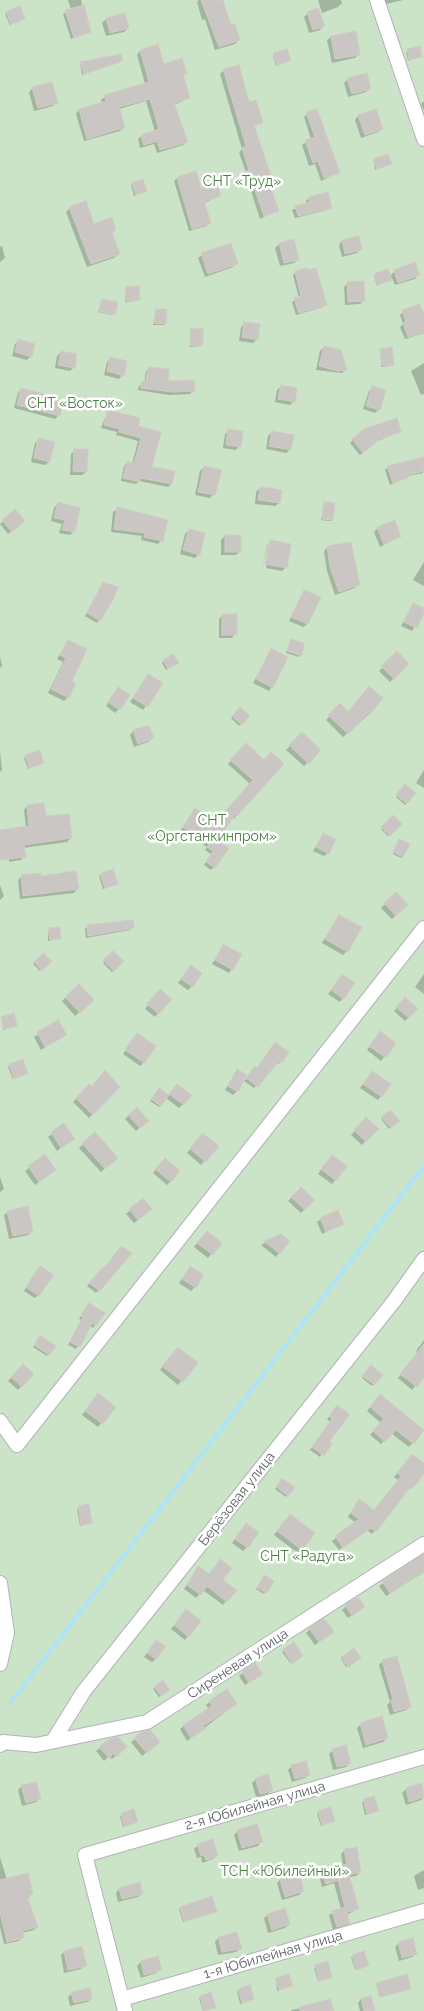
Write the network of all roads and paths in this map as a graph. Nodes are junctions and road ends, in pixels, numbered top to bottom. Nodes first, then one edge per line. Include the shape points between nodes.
1 (377, 0) edge
2 (424, 139) edge
3 (424, 928) edge
4 (424, 1259) edge
5 (0, 1421) edge
6 (424, 1544) edge
7 (0, 1583) edge
8 (0, 1664) edge
9 (53, 1741) junction
10 (1, 1742) edge
11 (424, 1757) edge
12 (424, 1911) edge
13 (124, 2005) edge

1 - 2 street
3 - 5 street via 17,1445
4 - 9 street, Берёзовая улица via 84,1691
6 - 9 street, Сиреневая улица via 148,1722
7 - 8 street via 7,1633
9 - 10 street, Сиреневая улица via 36,1745
11 - 13 street, 2-я Юбилейная улица via 85,1855
12 - 13 street, 1-я Юбилейная улица

